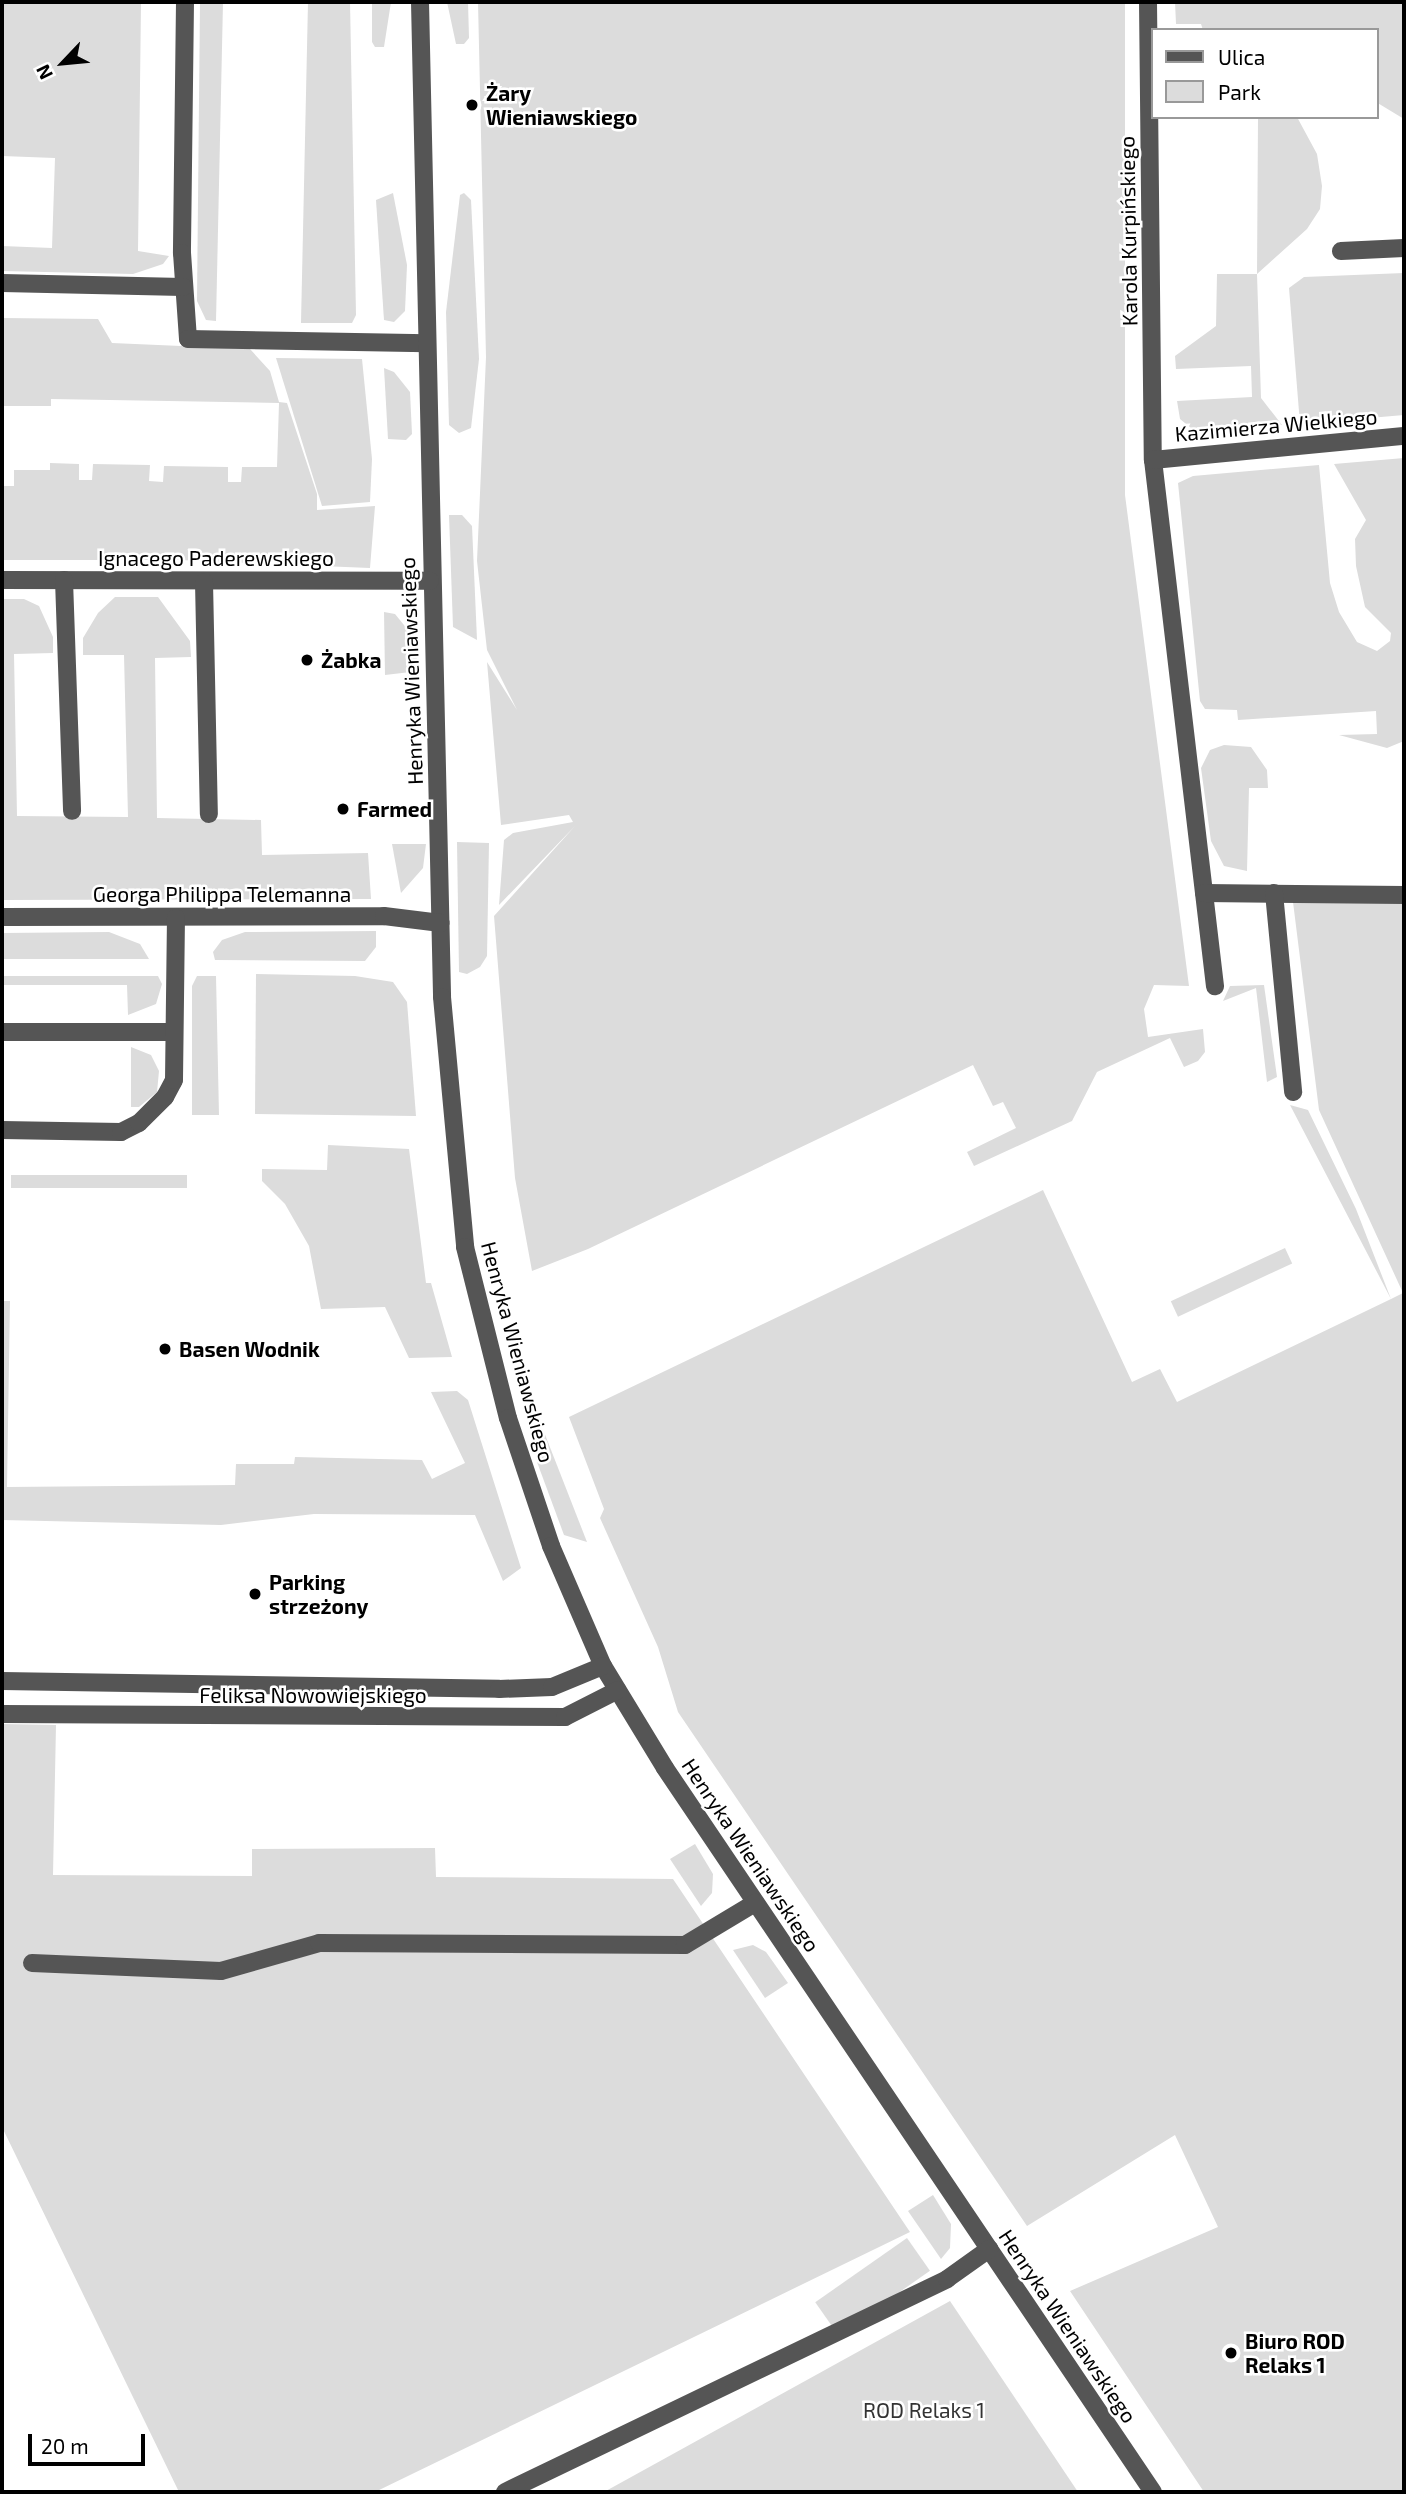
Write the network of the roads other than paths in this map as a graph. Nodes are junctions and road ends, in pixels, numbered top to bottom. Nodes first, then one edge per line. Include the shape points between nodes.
1 (185, 2) edge
2 (419, 2) edge
3 (1148, 2) edge
4 (1404, 248) edge
5 (1341, 251) dead end
6 (2, 283) edge
7 (183, 287) junction
8 (427, 343) junction
9 (1404, 436) edge
10 (1153, 460) junction
11 (2, 580) edge
12 (64, 580) junction
13 (430, 581) junction
14 (204, 582) junction
15 (72, 811) dead end
16 (209, 814) dead end
17 (1204, 893) junction
18 (1274, 893) junction
19 (1404, 895) edge
20 (2, 917) edge
21 (176, 918) junction
22 (441, 923) junction
23 (1215, 986) dead end
24 (2, 1032) edge
25 (173, 1032) junction
26 (1293, 1092) dead end
27 (2, 1130) edge
28 (603, 1666) junction
29 (2, 1681) edge
30 (618, 1689) junction
31 (2, 1714) edge
32 (755, 1903) junction
33 (33, 1963) dead end
34 (989, 2249) junction
35 (505, 2492) edge
36 (1153, 2492) edge

1 - 7 street
2 - 8 street, Henryka Wieniawskiego
3 - 10 street, Karola Kurpińskiego
4 - 5 street
6 - 7 street
7 - 8 street via 188,339
8 - 13 street, Henryka Wieniawskiego
9 - 10 street, Kazimierza Wielkiego
10 - 17 street, Karola Kurpińskiego
11 - 12 street, Ignacego Paderewskiego
12 - 14 street, Ignacego Paderewskiego
12 - 15 street
13 - 14 street, Ignacego Paderewskiego
13 - 22 street, Henryka Wieniawskiego
14 - 16 street
17 - 18 street
17 - 23 street, Karola Kurpińskiego
18 - 19 street
18 - 26 street
20 - 21 street, Georga Philippa Telemanna
21 - 22 street, Georga Philippa Telemanna via 384,916
21 - 25 street
22 - 28 street, Henryka Wieniawskiego via 442,997 465,1247 512,1430 551,1546
24 - 25 street
25 - 27 street via 171,1088 139,1123 121,1132
28 - 29 street, Feliksa Nowowiejskiego via 552,1687 499,1689
28 - 30 street, Henryka Wieniawskiego
30 - 31 street, Feliksa Nowowiejskiego via 565,1717
30 - 32 street, Henryka Wieniawskiego
32 - 33 street via 685,1945 319,1943 221,1971
32 - 34 street, Henryka Wieniawskiego
34 - 35 street via 947,2279
34 - 36 street, Henryka Wieniawskiego

